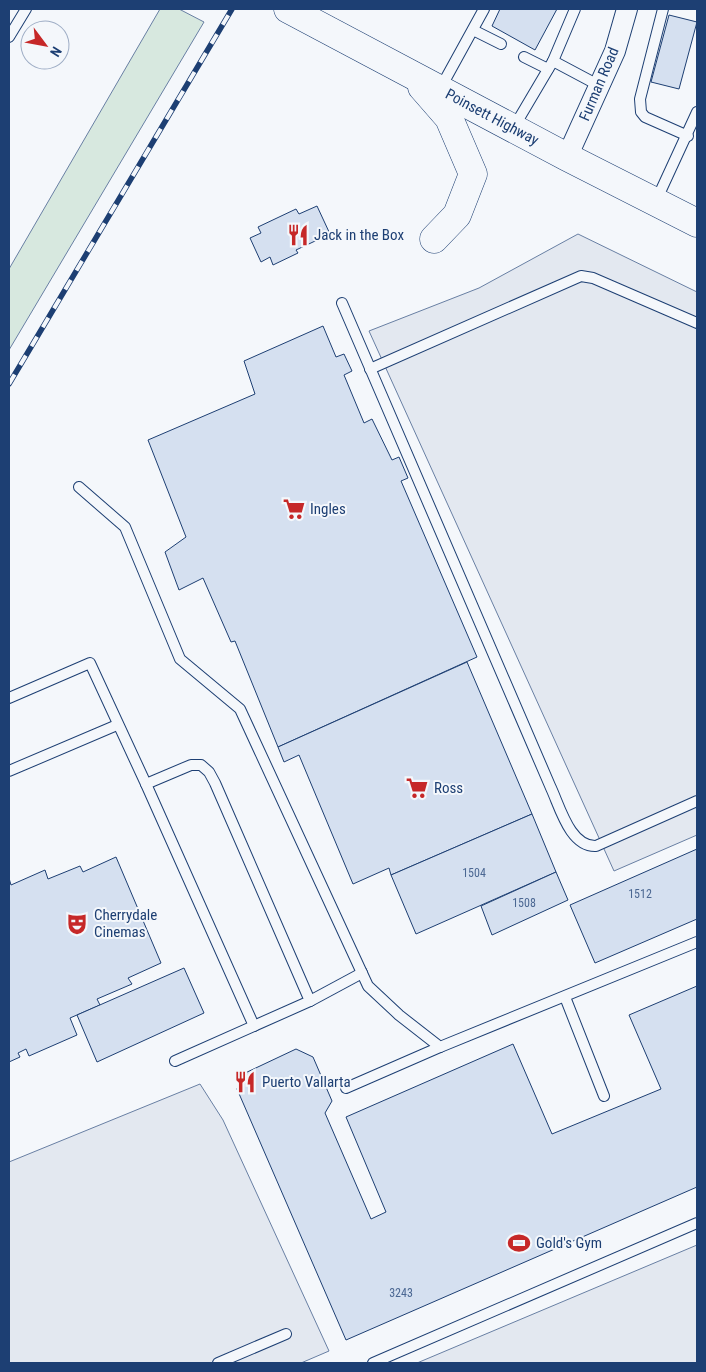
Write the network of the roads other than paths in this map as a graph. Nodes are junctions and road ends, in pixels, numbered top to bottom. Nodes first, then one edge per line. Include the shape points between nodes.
1 (26, 9) edge
2 (288, 9) edge
3 (484, 9) edge
4 (575, 9) edge
5 (627, 9) edge
6 (663, 9) edge
7 (473, 30) junction
8 (9, 38) edge
9 (501, 44) dead end
10 (524, 57) dead end
11 (551, 65) junction
12 (411, 75) junction
13 (600, 86) junction
14 (440, 90) junction
15 (697, 112) edge
16 (513, 129) junction
17 (688, 136) junction
18 (567, 157) junction
19 (656, 202) junction
20 (697, 223) edge
21 (434, 239) dead end
22 (342, 303) dead end
23 (697, 323) edge
24 (370, 369) junction
25 (79, 487) dead end
26 (9, 698) edge
27 (117, 725) junction
28 (9, 771) edge
29 (146, 784) junction
30 (697, 801) edge
31 (697, 942) edge
32 (362, 973) junction
33 (566, 997) junction
34 (310, 1001) junction
35 (254, 1026) junction
36 (440, 1047) junction
37 (175, 1061) dead end
38 (346, 1088) dead end
39 (604, 1096) dead end
40 (697, 1223) edge
41 (286, 1334) dead end
42 (218, 1363) edge
43 (373, 1363) edge

1 - 8 lane
2 - 12 highway, Poinsett Highway
3 - 7 lane
4 - 11 lane
5 - 13 street, Furman Road via 615,51
6 - 17 lane via 640,99 641,112 644,117
7 - 9 lane
7 - 14 lane
10 - 11 lane
11 - 13 lane
11 - 16 lane
12 - 14 highway, Poinsett Highway
12 - 21 highway via 450,118 473,174 457,214
13 - 18 street, Furman Road
14 - 16 highway, Poinsett Highway
15 - 17 lane
16 - 18 highway, Poinsett Highway
17 - 19 lane
18 - 19 highway, Poinsett Highway
19 - 20 highway, Poinsett Highway
22 - 24 lane
23 - 24 lane via 593,278 581,276
24 - 30 lane via 573,833 582,843 596,846
25 - 32 lane via 125,527 180,659 240,710
26 - 27 lane via 90,664
27 - 28 lane
27 - 29 lane
29 - 34 lane via 191,766 201,765 209,772
29 - 35 lane
31 - 33 lane
32 - 34 lane
32 - 36 lane via 368,986
33 - 36 lane
33 - 39 lane
34 - 35 lane
35 - 37 lane
36 - 38 lane
40 - 43 lane
41 - 42 lane

